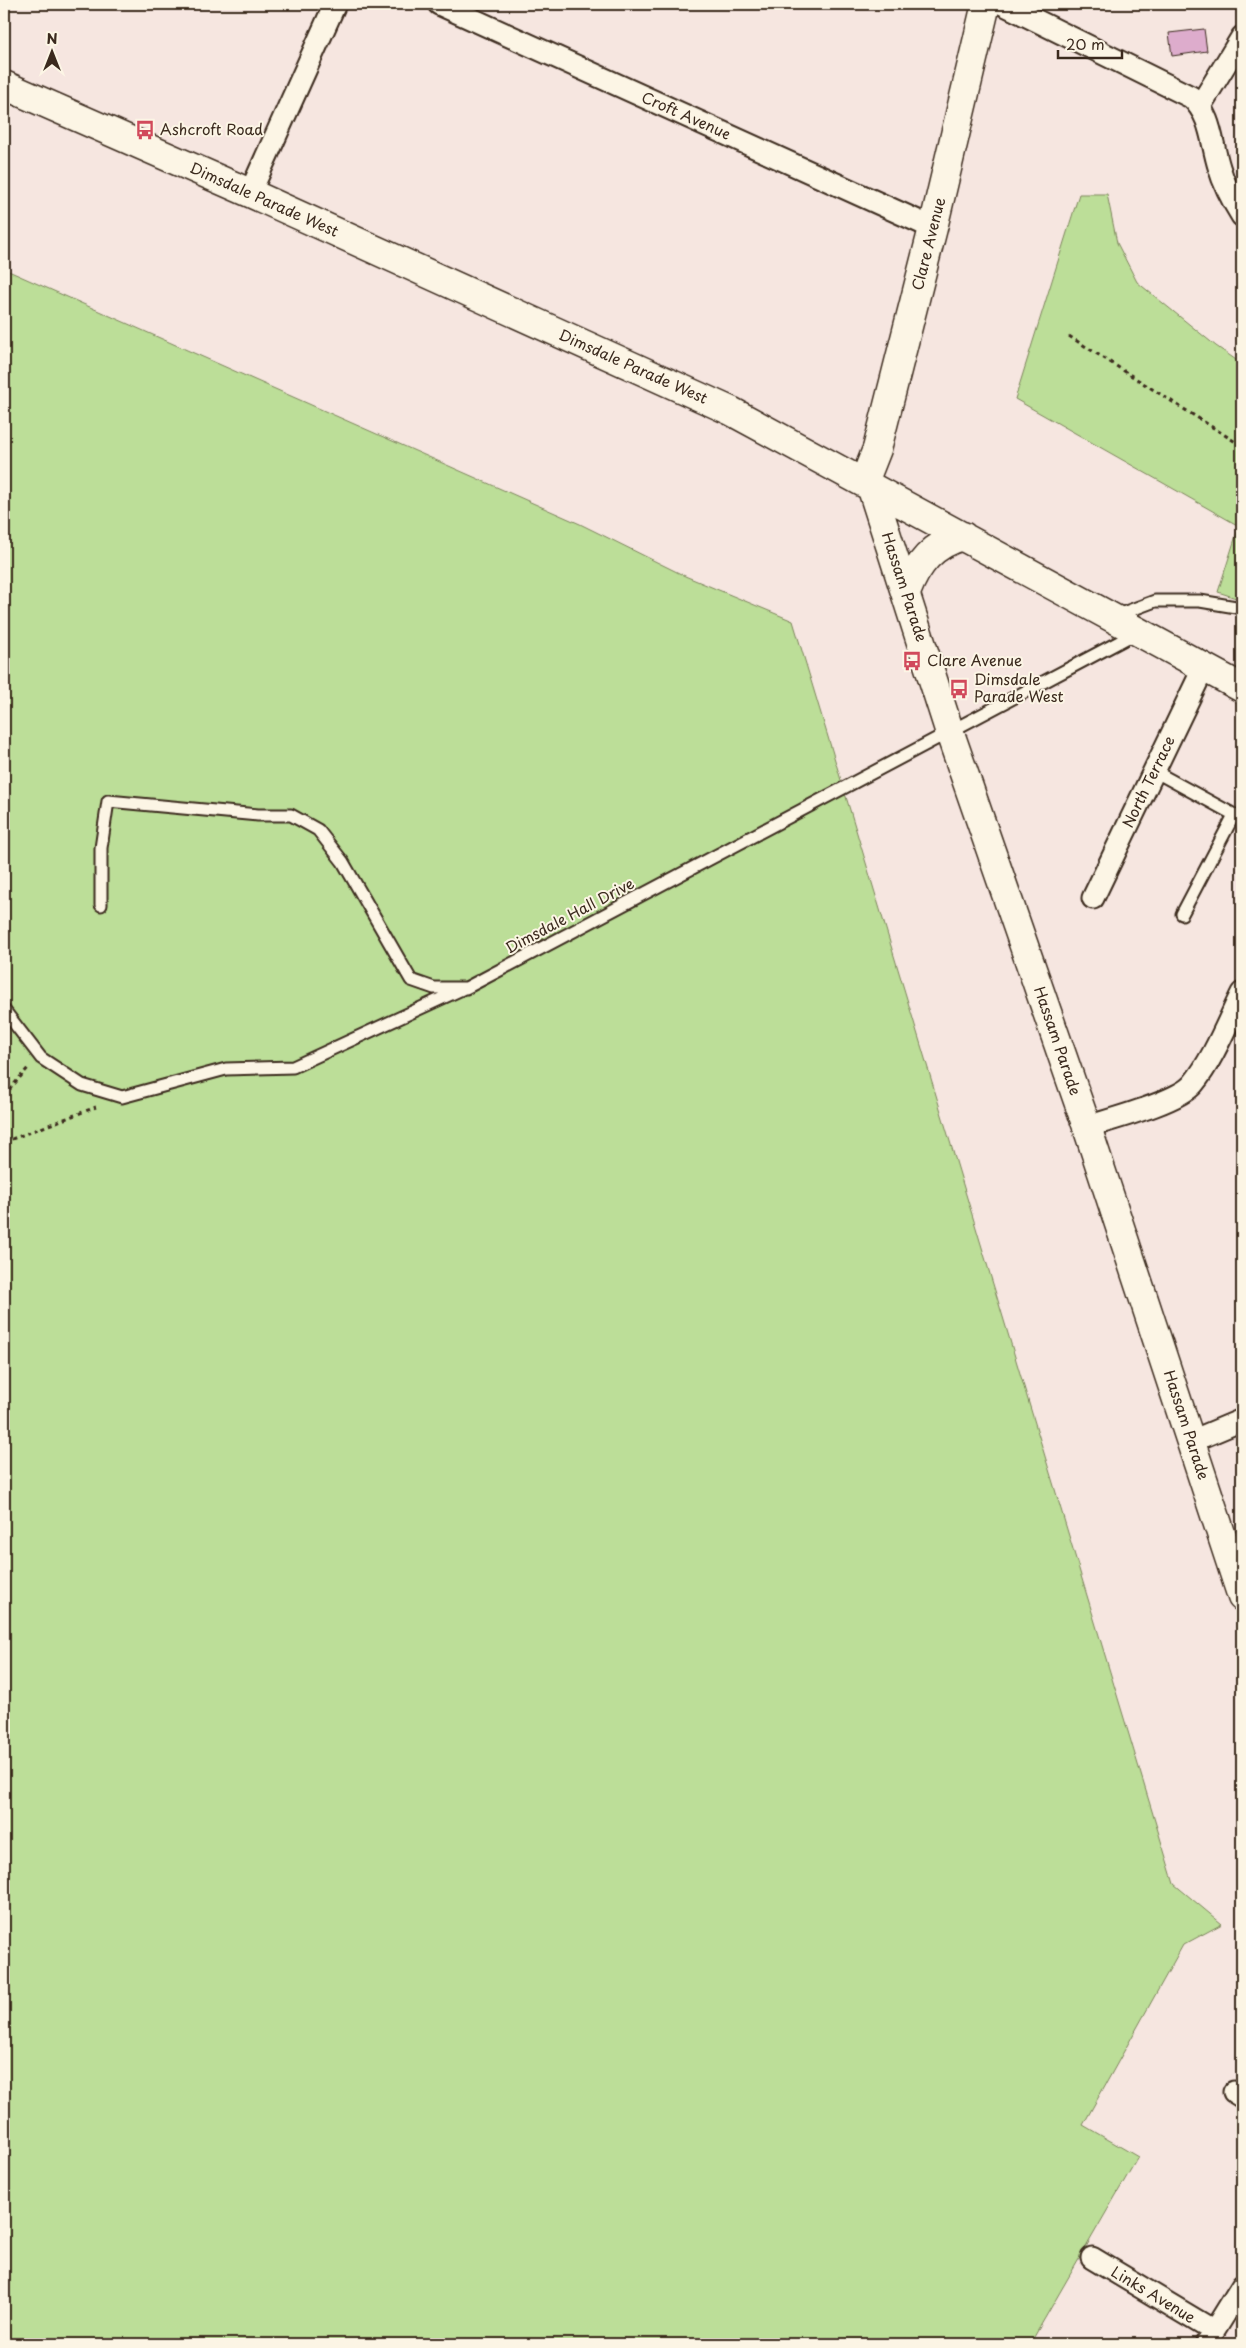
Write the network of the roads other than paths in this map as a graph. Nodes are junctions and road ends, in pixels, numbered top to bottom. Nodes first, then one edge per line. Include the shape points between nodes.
1 (335, 4) edge
2 (439, 4) edge
3 (986, 4) edge
4 (1003, 4) edge
5 (1242, 38) edge
6 (4, 85) edge
7 (1200, 106) junction
8 (250, 193) junction
9 (1242, 216) edge
10 (933, 228) junction
11 (867, 484) junction
12 (963, 536) junction
13 (906, 593) junction
14 (1242, 608) edge
15 (1114, 617) junction
16 (1140, 631) junction
17 (1204, 666) junction
18 (1242, 688) edge
19 (950, 733) junction
20 (1154, 771) junction
21 (1238, 817) edge
22 (1093, 898) dead end
23 (101, 905) dead end
24 (1182, 914) dead end
25 (466, 988) junction
26 (1242, 993) edge
27 (4, 1010) edge
28 (1087, 1127) junction
29 (1242, 1420) edge
30 (1192, 1441) junction
31 (1242, 1597) edge
32 (1092, 2258) dead end
33 (1242, 2286) edge
34 (1210, 2338) edge

1 - 8 street
2 - 10 street, Croft Avenue
3 - 10 street, Clare Avenue
4 - 7 street via 1190,97
5 - 7 street
6 - 8 street, Dimsdale Parade West
7 - 9 street via 1207,118 1228,194
8 - 11 street, Dimsdale Parade West via 731,411
10 - 11 street, Clare Avenue
11 - 12 street, Dimsdale Parade West
11 - 13 street, Hassam Parade
12 - 13 street via 942,543 930,552
12 - 15 street, Dimsdale Parade West
13 - 19 street, Hassam Parade
14 - 15 lane via 1200,601 1155,601
15 - 16 street, Dimsdale Parade West
16 - 17 street, Dimsdale Parade West
16 - 19 lane, Dimsdale Hall Drive
17 - 18 street, Dimsdale Parade West
17 - 20 street, North Terrace
19 - 25 lane, Dimsdale Hall Drive
19 - 28 street, Hassam Parade
20 - 21 lane
20 - 22 street, North Terrace
21 - 24 lane
23 - 25 lane, Dimsdale Hall Drive via 101,848 108,801 258,815 291,815 318,830 343,862 411,980 434,988
25 - 27 lane via 293,1068 226,1068 122,1097 82,1085 41,1058
26 - 28 street via 1192,1085 1178,1096
28 - 30 street, Hassam Parade
29 - 30 street
30 - 31 street, Hassam Parade
32 - 34 street, Links Avenue
33 - 34 street

